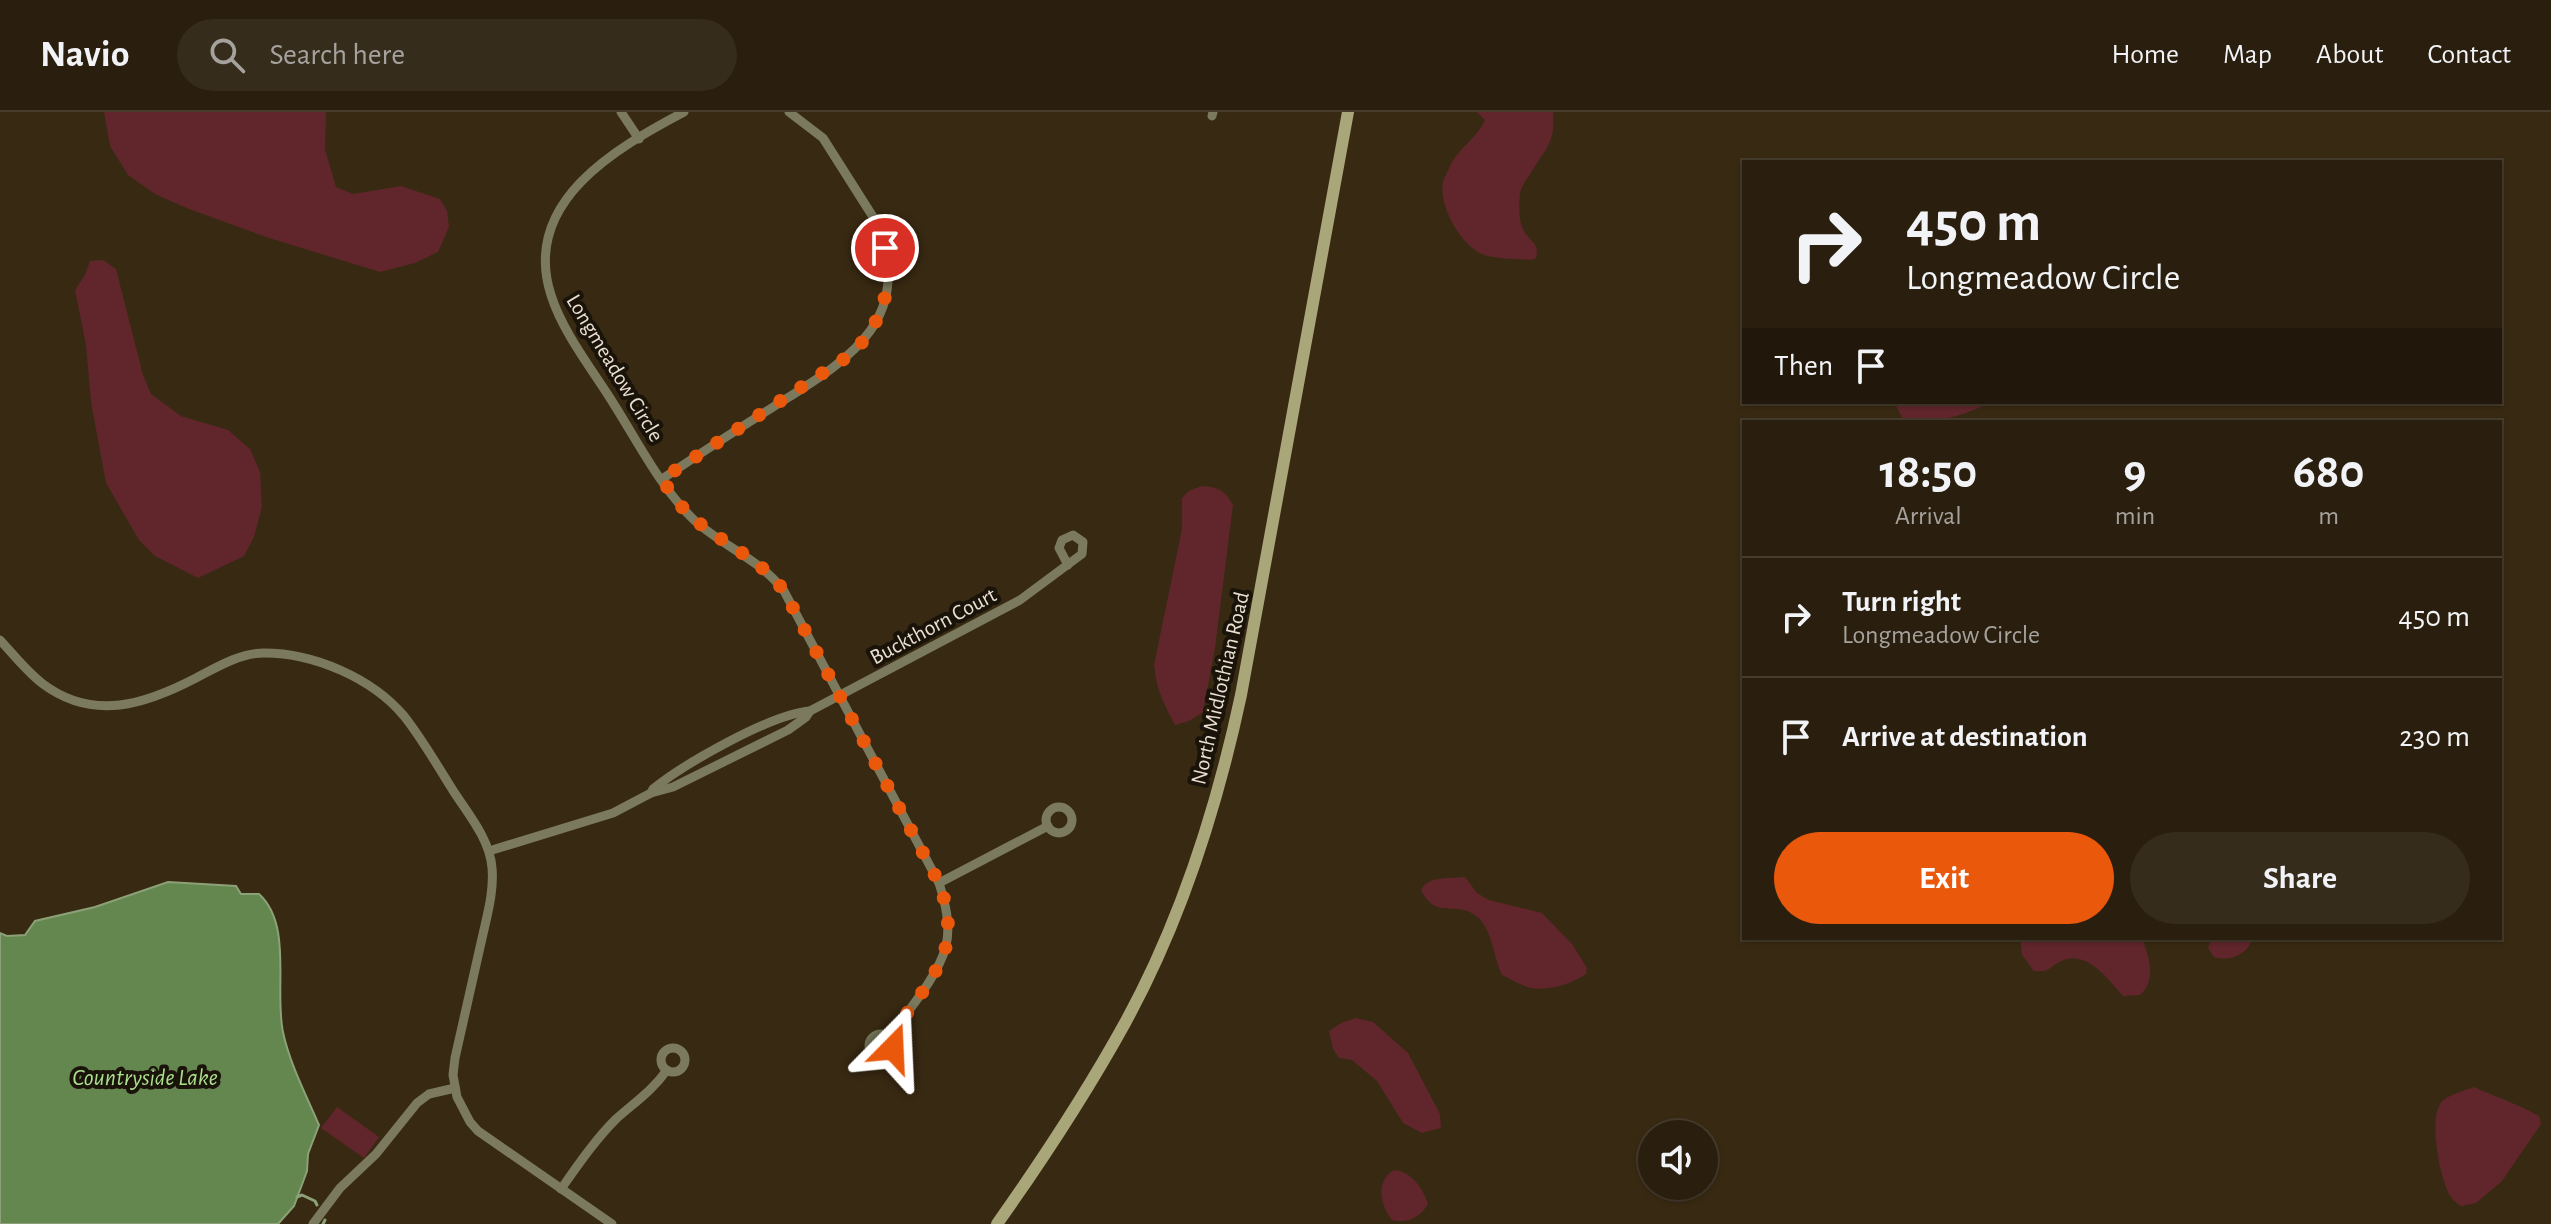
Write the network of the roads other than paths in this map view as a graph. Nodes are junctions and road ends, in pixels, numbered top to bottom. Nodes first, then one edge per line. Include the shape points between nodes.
1 (621, 112) edge
2 (684, 112) edge
3 (789, 112) edge
4 (1348, 112) edge
5 (639, 139) junction
6 (662, 479) junction
7 (1068, 565) dead end
8 (0, 640) edge
9 (839, 695) junction
10 (810, 711) junction
11 (651, 793) junction
12 (1048, 826) dead end
13 (489, 851) junction
14 (939, 883) junction
15 (889, 1037) dead end
16 (667, 1070) dead end
17 (455, 1088) junction
18 (561, 1189) junction
19 (313, 1224) edge
20 (612, 1224) edge
21 (997, 1224) edge

1 - 5 street
2 - 5 street, Longmeadow Circle
3 - 6 street via 823,138 875,220 887,263 881,315 842,362
4 - 21 main road, North Midlothian Road via 1258,613 1230,746 1201,844 1126,1022 1044,1158
5 - 6 street, Longmeadow Circle via 594,169 568,195 547,239 547,278 560,316
6 - 9 street, Longmeadow Circle via 697,522 775,580
7 - 9 street, Buckthorn Court via 1020,600
8 - 13 street via 59,695 100,706 151,699 225,663 260,653 302,656 332,667 369,686 406,718
9 - 10 street, Buckthorn Court
9 - 14 street, Longmeadow Circle
10 - 11 street, Buckthorn Court via 788,730
10 - 11 street, Buckthorn Court via 767,723 681,768
11 - 13 street, Buckthorn Court via 613,813
12 - 14 street
13 - 17 street via 491,894 455,1058
14 - 15 street, Longmeadow Circle via 947,915 946,947
16 - 18 street via 599,1138
17 - 18 street via 478,1131
17 - 19 street via 417,1103
18 - 20 street

